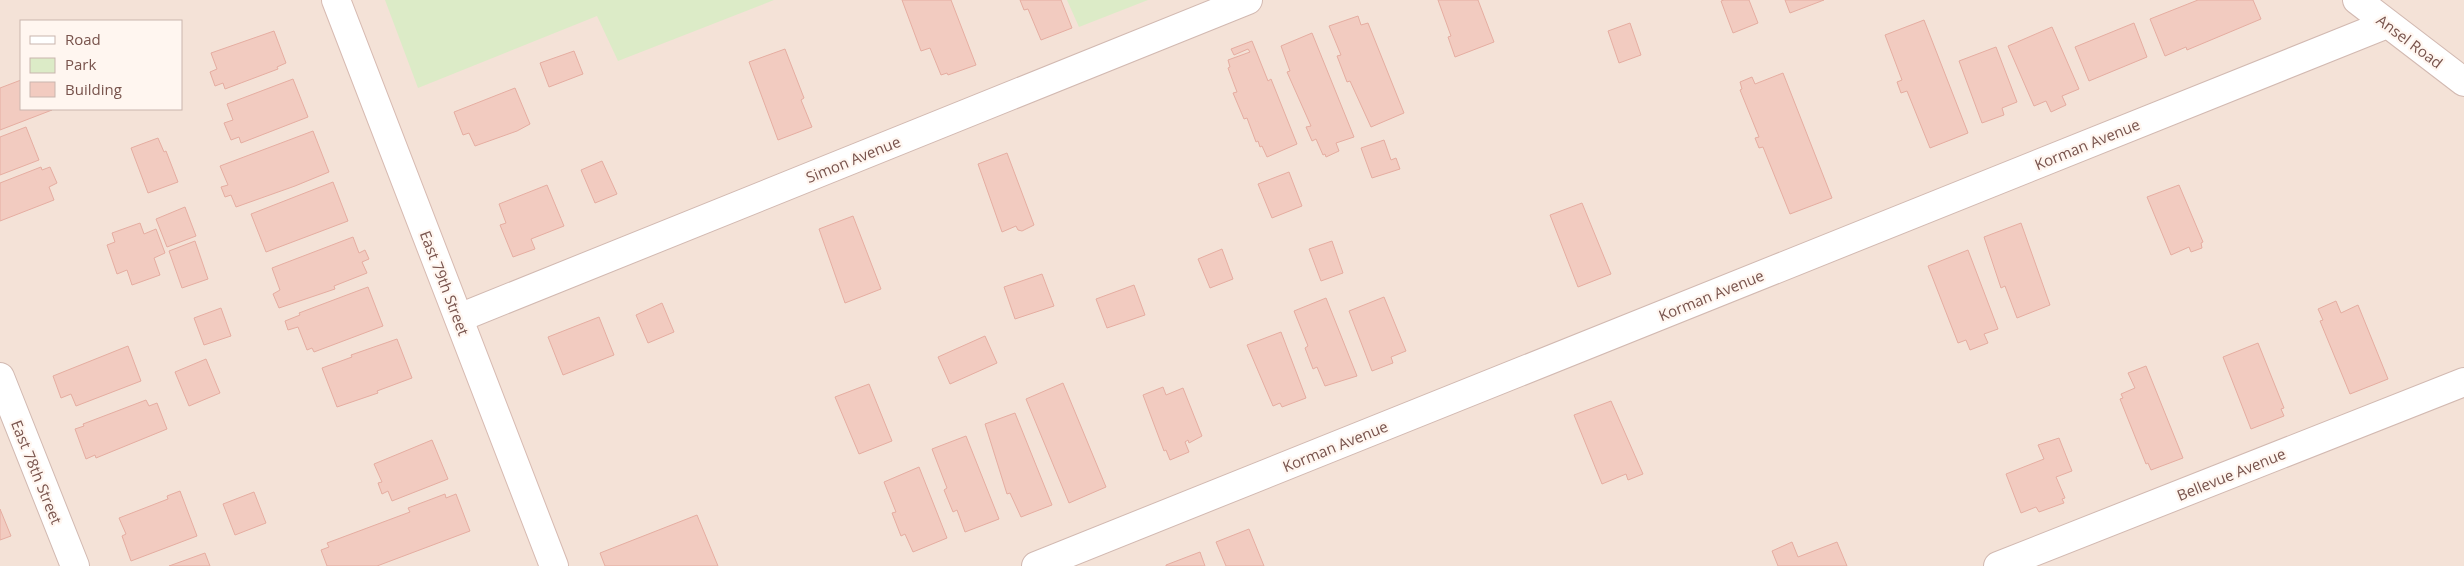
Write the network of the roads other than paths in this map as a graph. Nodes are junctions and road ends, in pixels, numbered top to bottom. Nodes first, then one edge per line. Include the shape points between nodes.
1 (336, 0) edge
2 (1248, 0) edge
3 (2357, 0) edge
4 (2387, 24) junction
5 (2464, 82) edge
6 (459, 318) junction
7 (0, 377) edge
8 (2464, 382) edge
9 (75, 566) edge
10 (554, 566) edge
11 (1036, 566) edge
12 (1998, 566) edge

1 - 6 street, East 79th Street
2 - 6 street, Simon Avenue
3 - 4 street, Ansel Road
4 - 5 street, Ansel Road
4 - 11 street, Korman Avenue
6 - 10 street, East 79th Street
7 - 9 street, East 78th Street
8 - 12 street, Bellevue Avenue

